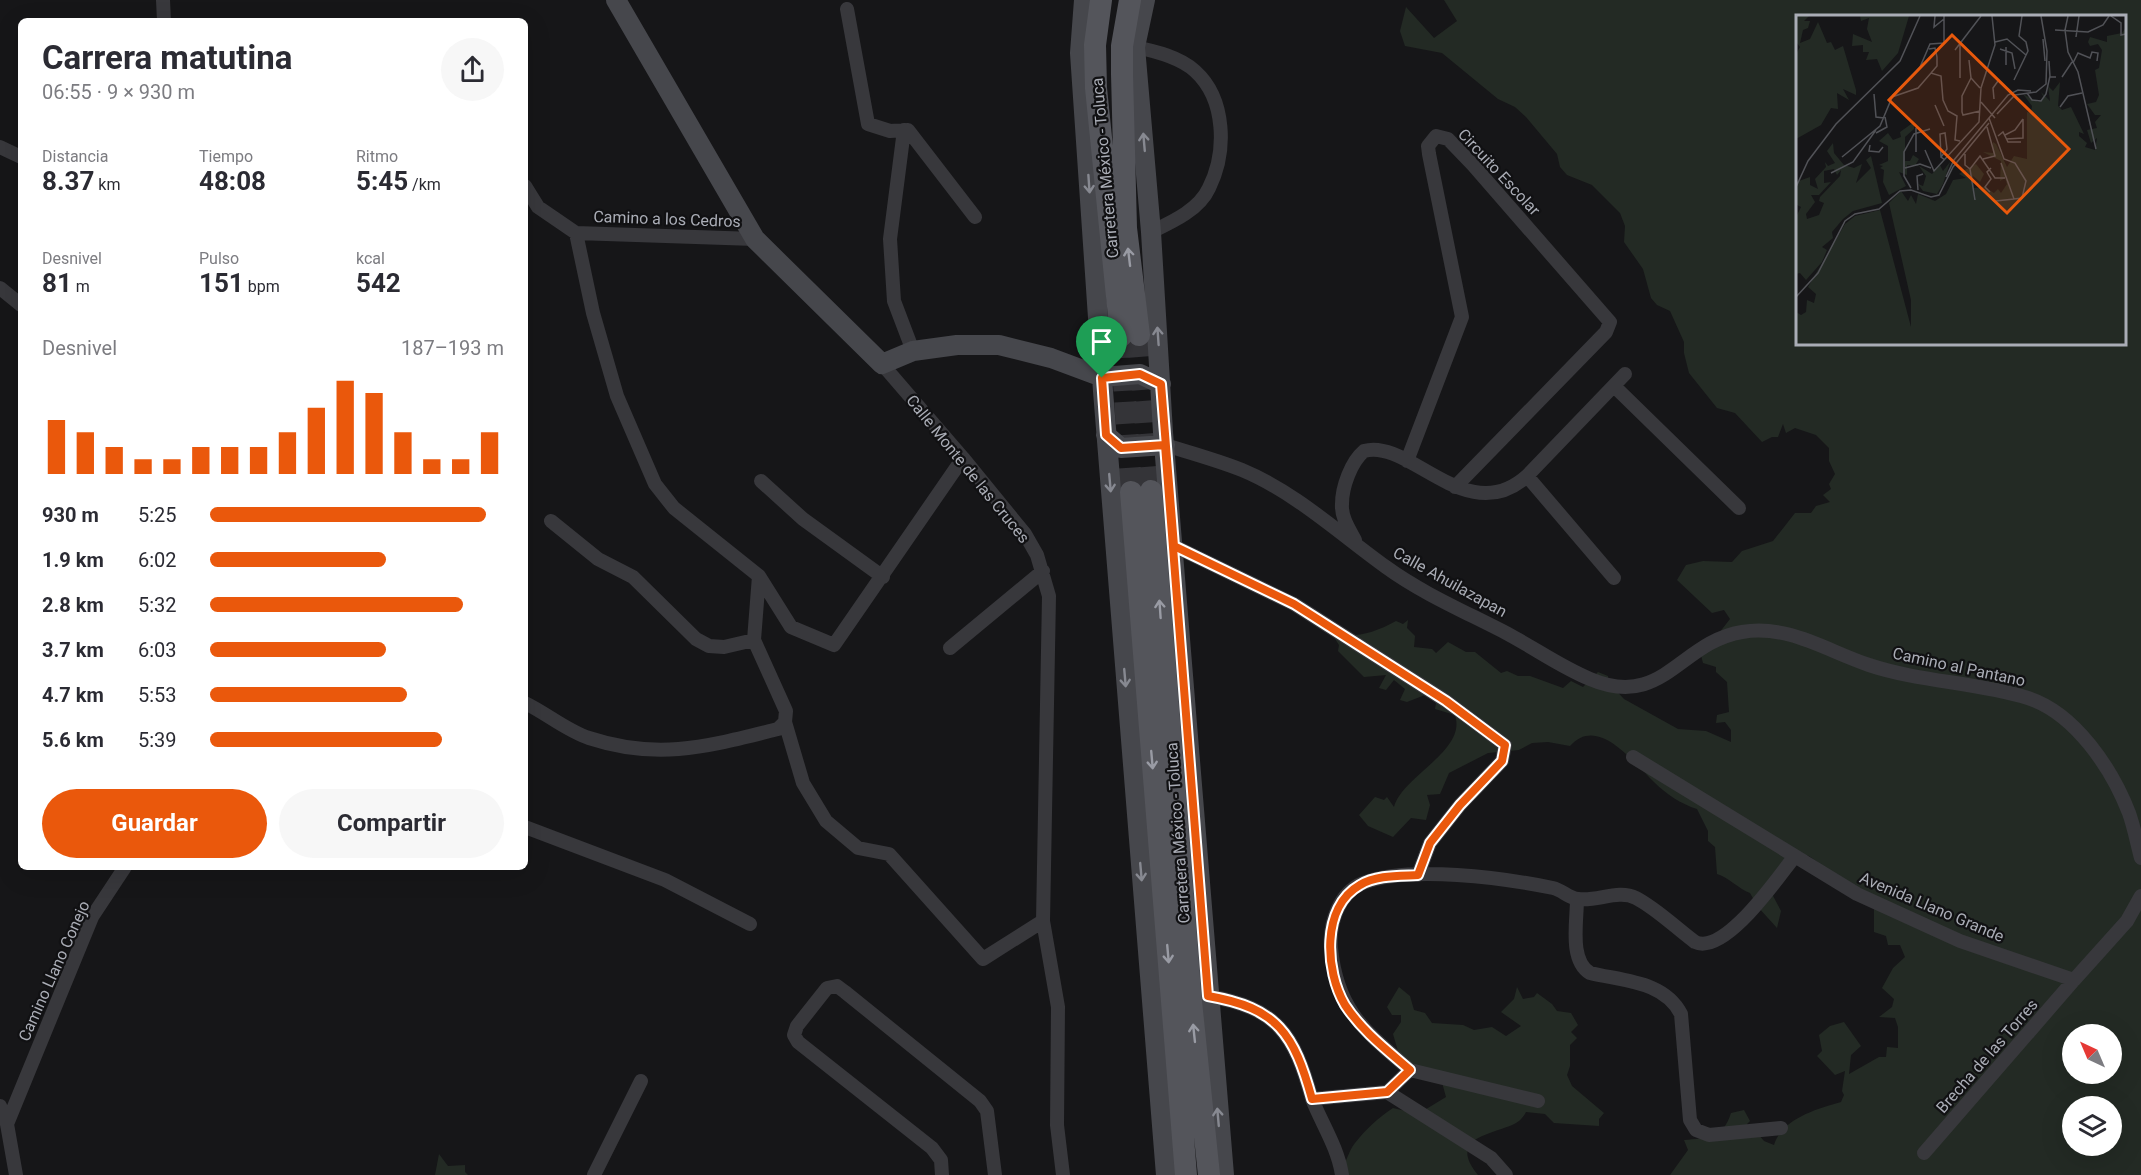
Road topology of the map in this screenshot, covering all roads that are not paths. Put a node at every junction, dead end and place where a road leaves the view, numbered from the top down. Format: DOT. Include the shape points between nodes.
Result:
graph roads {
  1 [pos="616,0"];
  2 [pos="1084,0"];
  3 [pos="1101,0"];
  4 [pos="1130,0"];
  5 [pos="1145,0"];
  6 [pos="847,9"];
  7 [pos="1136,47"];
  8 [pos="903,130"];
  9 [pos="0,147"];
  10 [pos="18,155"];
  11 [pos="528,191"];
  12 [pos="975,218"];
  13 [pos="1151,232"];
  14 [pos="576,233"];
  15 [pos="755,239"];
  16 [pos="0,288"];
  17 [pos="18,303"];
  18 [pos="913,351"];
  19 [pos="882,364"];
  20 [pos="1626,374"];
  21 [pos="1102,378"];
  22 [pos="1161,384"];
  23 [pos="1614,386"];
  24 [pos="1106,435"];
  25 [pos="1165,445"];
  26 [pos="963,458"];
  27 [pos="1407,461"];
  28 [pos="1527,476"];
  29 [pos="761,481"];
  30 [pos="1455,486"];
  31 [pos="1739,508"];
  32 [pos="551,521"];
  33 [pos="1356,542"];
  34 [pos="1174,546"];
  35 [pos="1043,572"];
  36 [pos="759,576"];
  37 [pos="883,577"];
  38 [pos="1614,578"];
  39 [pos="1723,636"];
  40 [pos="754,640"];
  41 [pos="950,648"];
  42 [pos="528,705"];
  43 [pos="785,722"];
  44 [pos="1633,757"];
  45 [pos="528,827"];
  46 [pos="1795,856"];
  47 [pos="2141,858"];
  48 [pos="123,870"];
  49 [pos="1418,875"];
  50 [pos="2141,896"];
  51 [pos="1577,899"];
  52 [pos="1043,921"];
  53 [pos="750,924"];
  54 [pos="2074,980"];
  55 [pos="1208,996"];
  56 [pos="1410,1070"];
  57 [pos="641,1081"];
  58 [pos="1387,1092"];
  59 [pos="1312,1099"];
  60 [pos="1538,1101"];
  61 [pos="0,1106"];
  62 [pos="7,1124"];
  63 [pos="1781,1128"];
  64 [pos="1924,1153"];
  65 [pos="16,1175"];
  66 [pos="594,1175"];
  67 [pos="942,1175"];
  68 [pos="995,1175"];
  69 [pos="1063,1175"];
  70 [pos="1166,1175"];
  71 [pos="1186,1175"];
  72 [pos="1209,1175"];
  73 [pos="1224,1175"];
  74 [pos="1342,1175"];
  75 [pos="1506,1175"];
  1 -- 15 [label="street, Calle Monte de las Cruces"];
  2 -- 21 [label="street, one-way" via="1080,53"];
  3 -- 4 [label="main road, Carretera México - Toluca, one-way" via="1095,45 1096,88 1130,336 1122,86 1122,46"];
  5 -- 7 [label="street"];
  6 -- 8 [label="street" via="868,124 890,131"];
  13 -- 7 [label="street, one-way"];
  7 -- 13 [label="street" via="1159,52 1195,71 1218,106 1222,130 1209,189 1184,214"];
  8 -- 12 [label="street" via="908,130"];
  8 -- 18 [label="street" via="890,239 894,301"];
  9 -- 10 [label="street"];
  11 -- 14 [label="street, Camino a los Cedros" via="538,207"];
  22 -- 13 [label="street, one-way"];
  14 -- 15 [label="street, Camino a los Cedros"];
  14 -- 36 [label="street" via="593,313 617,396 655,484 674,508"];
  15 -- 19 [label="street, Calle Monte de las Cruces"];
  16 -- 17 [label="street"];
  18 -- 19 [label="street"];
  18 -- 21 [label="street" via="999,345 1051,357"];
  19 -- 26 [label="street, Calle Monte de las Cruces"];
  20 -- 23 [label="street"];
  21 -- 22 [label="street" via="1140,374"];
  21 -- 24 [label="street"];
  22 -- 25 [label="street"];
  23 -- 28 [label="street"];
  23 -- 31 [label="street"];
  24 -- 25 [label="street" via="1121,448"];
  24 -- 70 [label="street, one-way"];
  25 -- 33 [label="street, Calle Ahuilazapan" via="1258,478"];
  25 -- 34 [label="street"];
  26 -- 35 [label="street, Calle Monte de las Cruces" via="1025,534"];
  26 -- 37 [label="street"];
  27 -- 30 [label="street"];
  27 -- 30 [label="street, Circuito Escolar" via="1462,317 1429,154 1431,141 1441,136 1473,165 1610,322 1606,332"];
  27 -- 33 [label="street" via="1370,449 1353,464 1342,504"];
  28 -- 30 [label="street" via="1500,494"];
  28 -- 38 [label="street"];
  29 -- 37 [label="street" via="802,519"];
  32 -- 40 [label="street" via="598,559 633,577 696,639 709,646 724,647"];
  33 -- 39 [label="street, Calle Ahuilazapan" via="1420,588 1570,670 1615,688 1630,688 1657,679"];
  34 -- 49 [label="street" via="1294,604 1446,701 1505,745 1502,761 1430,843"];
  34 -- 55 [label="street"];
  35 -- 41 [label="street"];
  35 -- 52 [label="street, Calle Monte de las Cruces" via="1050,619"];
  36 -- 37 [label="street" via="791,627 834,645"];
  36 -- 40 [label="street"];
  39 -- 47 [label="street, Camino al Pantano" via="1759,630 1785,633 1903,675 2030,699 2054,712 2095,752 2129,813"];
  40 -- 43 [label="street" via="786,711"];
  42 -- 43 [label="street" via="588,738 655,752 703,747 778,729"];
  43 -- 52 [label="street" via="803,783 826,821 858,848 889,854 983,959"];
  44 -- 46 [label="street, Avenida Llano Grande"];
  45 -- 53 [label="street" via="665,880"];
  46 -- 51 [label="street" via="1738,925 1706,944 1695,942 1636,898 1623,895"];
  46 -- 54 [label="street, Avenida Llano Grande" via="1857,894 1960,941"];
  48 -- 62 [label="street, Camino Llano Conejo" via="92,917"];
  49 -- 51 [label="street" via="1501,879 1557,889"];
  49 -- 56 [label="street" via="1362,883 1344,900 1330,932 1335,976 1344,1003 1365,1029"];
  50 -- 54 [label="street" via="2127,921"];
  51 -- 63 [label="street" via="1577,956 1583,969 1663,991 1681,1014 1690,1120 1696,1130 1709,1136"];
  52 -- 69 [label="street, Calle Monte de las Cruces" via="1058,1007 1057,1125"];
  54 -- 64 [label="street, Brecha de las Torres"];
  55 -- 59 [label="street" via="1244,1004 1281,1028 1302,1062"];
  73 -- 55 [label="street, one-way"];
  56 -- 58 [label="street"];
  56 -- 60 [label="street"];
  57 -- 66 [label="street"];
  58 -- 59 [label="street"];
  58 -- 75 [label="street" via="1491,1158"];
  59 -- 74 [label="street" via="1336,1150"];
  61 -- 62 [label="street"];
  62 -- 65 [label="street"];
  67 -- 68 [label="street" via="940,1160 932,1148 798,1042 794,1035 797,1026 827,988 837,986 980,1101 987,1111"];
  72 -- 71 [label="main road, Carretera México - Toluca, one-way" via="1141,492"];
}
